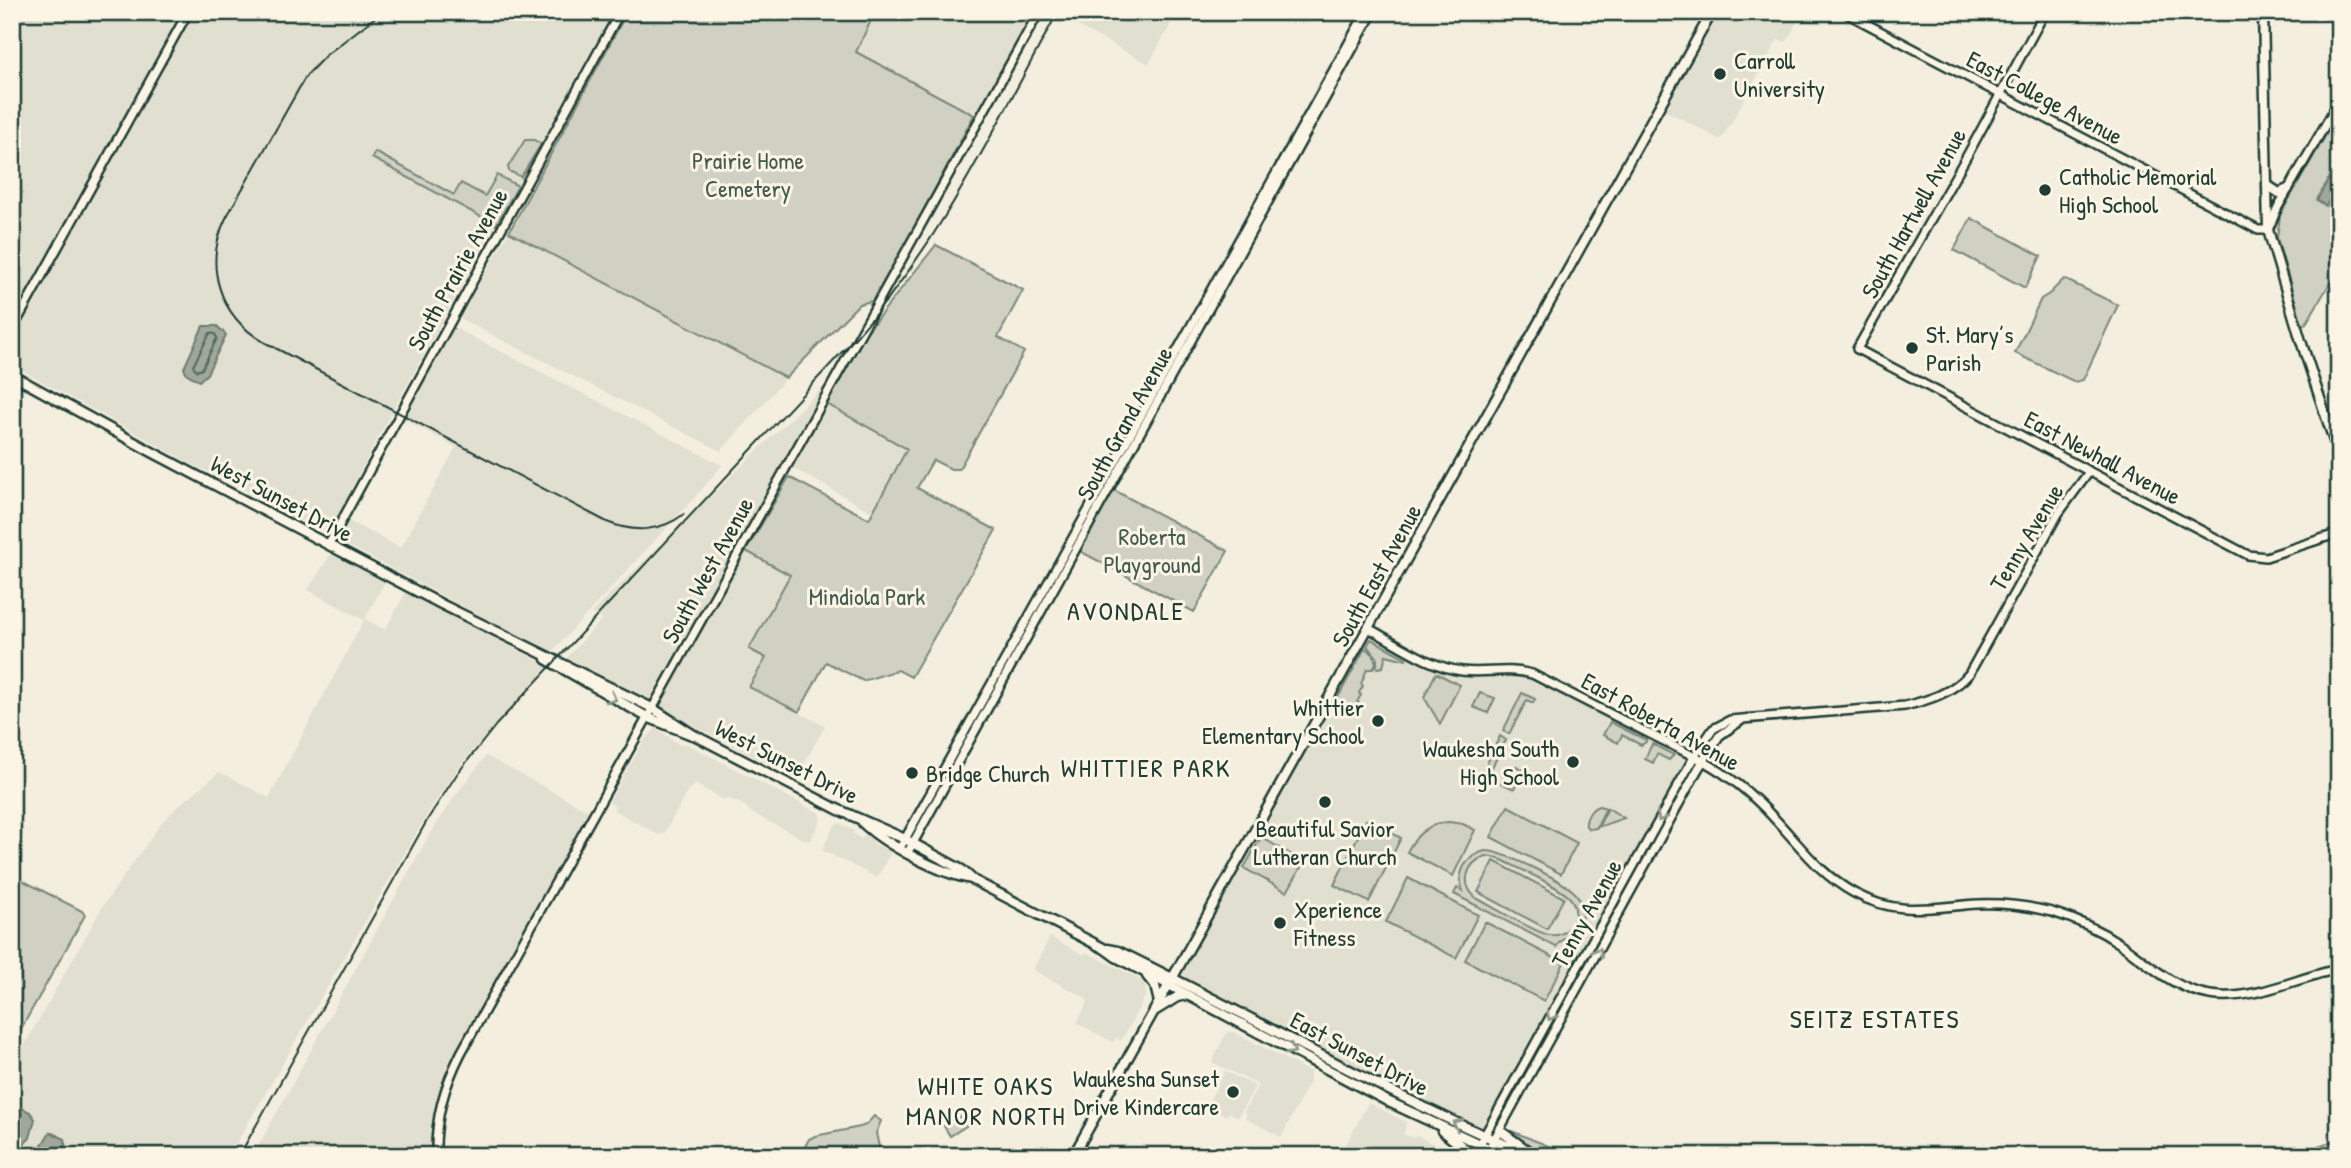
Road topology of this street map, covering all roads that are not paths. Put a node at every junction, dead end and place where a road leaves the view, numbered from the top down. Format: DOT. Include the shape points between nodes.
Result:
graph roads {
  1 [pos="188,12"];
  2 [pos="620,12"];
  3 [pos="1039,12"];
  4 [pos="1366,12"];
  5 [pos="1373,12"];
  6 [pos="1712,12"];
  7 [pos="1844,12"];
  8 [pos="2045,12"];
  9 [pos="2263,12"];
  10 [pos="2000,94"];
  11 [pos="2339,101"];
  12 [pos="2267,186"];
  13 [pos="2288,189"];
  14 [pos="2268,230"];
  15 [pos="12,330"];
  16 [pos="1857,349"];
  17 [pos="12,375"];
  18 [pos="2339,456"];
  19 [pos="2089,472"];
  20 [pos="2339,533"];
  21 [pos="330,544"];
  22 [pos="1368,628"];
  23 [pos="535,651"];
  24 [pos="652,708"];
  25 [pos="647,717"];
  26 [pos="1742,720"];
  27 [pos="694,735"];
  28 [pos="1694,757"];
  29 [pos="1703,761"];
  30 [pos="861,821"];
  31 [pos="909,841"];
  32 [pos="904,850"];
  33 [pos="974,880"];
  34 [pos="1105,948"];
  35 [pos="1136,968"];
  36 [pos="1179,968"];
  37 [pos="2339,969"];
  38 [pos="1171,982"];
  39 [pos="1197,991"];
  40 [pos="1187,995"];
  41 [pos="1159,1002"];
  42 [pos="1154,1012"];
  43 [pos="1434,1125"];
  44 [pos="1499,1130"];
  45 [pos="1482,1140"];
  46 [pos="1494,1140"];
  47 [pos="1489,1149"];
  48 [pos="436,1156"];
  49 [pos="1073,1156"];
  50 [pos="1471,1156"];
  51 [pos="1506,1156"];
  52 [pos="1533,1156"];
  1 -- 15 [label="street"];
  2 -- 21 [label="street, South Prairie Avenue"];
  3 -- 24 [label="street, South West Avenue"];
  4 -- 31 [label="street, South Grand Avenue"];
  5 -- 31 [label="street, South Grand Avenue"];
  6 -- 22 [label="main road, South East Avenue"];
  7 -- 10 [label="street, East College Avenue"];
  8 -- 10 [label="street, South Hartwell Avenue"];
  9 -- 12 [label="main road"];
  10 -- 14 [label="street, East College Avenue" via="2228,215 2258,230"];
  10 -- 16 [label="street, South Hartwell Avenue"];
  11 -- 13 [label="street"];
  12 -- 13 [label="main road" via="2279,193"];
  12 -- 14 [label="main road"];
  13 -- 14 [label="street"];
  14 -- 18 [label="main road"];
  16 -- 19 [label="street, East Newhall Avenue"];
  17 -- 21 [label="main road, West Sunset Drive"];
  19 -- 20 [label="street, East Newhall Avenue" via="2254,556 2266,557"];
  19 -- 26 [label="street, Tenny Avenue" via="2058,514 1969,674 1956,686 1905,706"];
  21 -- 23 [label="main road, West Sunset Drive"];
  22 -- 28 [label="street, East Roberta Avenue" via="1448,668 1532,674"];
  22 -- 36 [label="main road, South East Avenue"];
  23 -- 24 [label="main road, West Sunset Drive"];
  23 -- 25 [label="main road, West Sunset Drive, one-way"];
  24 -- 25 [label="street, South West Avenue"];
  24 -- 27 [label="main road, West Sunset Drive"];
  25 -- 27 [label="main road, West Sunset Drive"];
  25 -- 48 [label="street, South West Avenue" via="449,1077 437,1123"];
  26 -- 28 [label="street, Tenny Avenue" via="1730,720 1713,729"];
  26 -- 29 [label="street, Tenny Avenue" via="1719,736"];
  27 -- 30 [label="main road, West Sunset Drive"];
  28 -- 29 [label="street, East Roberta Avenue"];
  28 -- 45 [label="street, Tenny Avenue, one-way"];
  29 -- 37 [label="street, East Roberta Avenue" via="1753,796 1819,869 1876,902 1914,910 1990,904 2051,912 2106,936 2181,986 2211,995 2243,995"];
  44 -- 29 [label="street, Tenny Avenue, one-way"];
  30 -- 31 [label="main road, West Sunset Drive"];
  30 -- 32 [label="main road, West Sunset Drive"];
  31 -- 32 [label="street, South Grand Avenue"];
  31 -- 33 [label="main road, West Sunset Drive"];
  32 -- 33 [label="main road, West Sunset Drive"];
  33 -- 34 [label="main road, West Sunset Drive"];
  34 -- 35 [label="main road, West Sunset Drive"];
  34 -- 38 [label="main road, West Sunset Drive"];
  35 -- 38 [label="main road, West Sunset Drive"];
  35 -- 41 [label="main road" via="1154,984"];
  36 -- 38 [label="main road, South East Avenue"];
  36 -- 39 [label="main road"];
  38 -- 39 [label="main road, East Sunset Drive"];
  38 -- 40 [label="main road, East Sunset Drive"];
  38 -- 41 [label="main road, South East Avenue"];
  45 -- 39 [label="main road, East Sunset Drive, one-way"];
  40 -- 42 [label="main road"];
  40 -- 43 [label="main road, East Sunset Drive, one-way"];
  41 -- 42 [label="main road, South East Avenue"];
  42 -- 49 [label="main road, South East Avenue"];
  43 -- 45 [label="main road, East Sunset Drive"];
  43 -- 50 [label="main road"];
  44 -- 46 [label="street, Tenny Avenue"];
  44 -- 52 [label="main road"];
  45 -- 46 [label="main road, East Sunset Drive"];
  45 -- 47 [label="main road, East Sunset Drive"];
  46 -- 47 [label="street, Tenny Avenue"];
  46 -- 52 [label="main road, East Sunset Drive"];
  47 -- 51 [label="main road, East Sunset Drive"];
}
